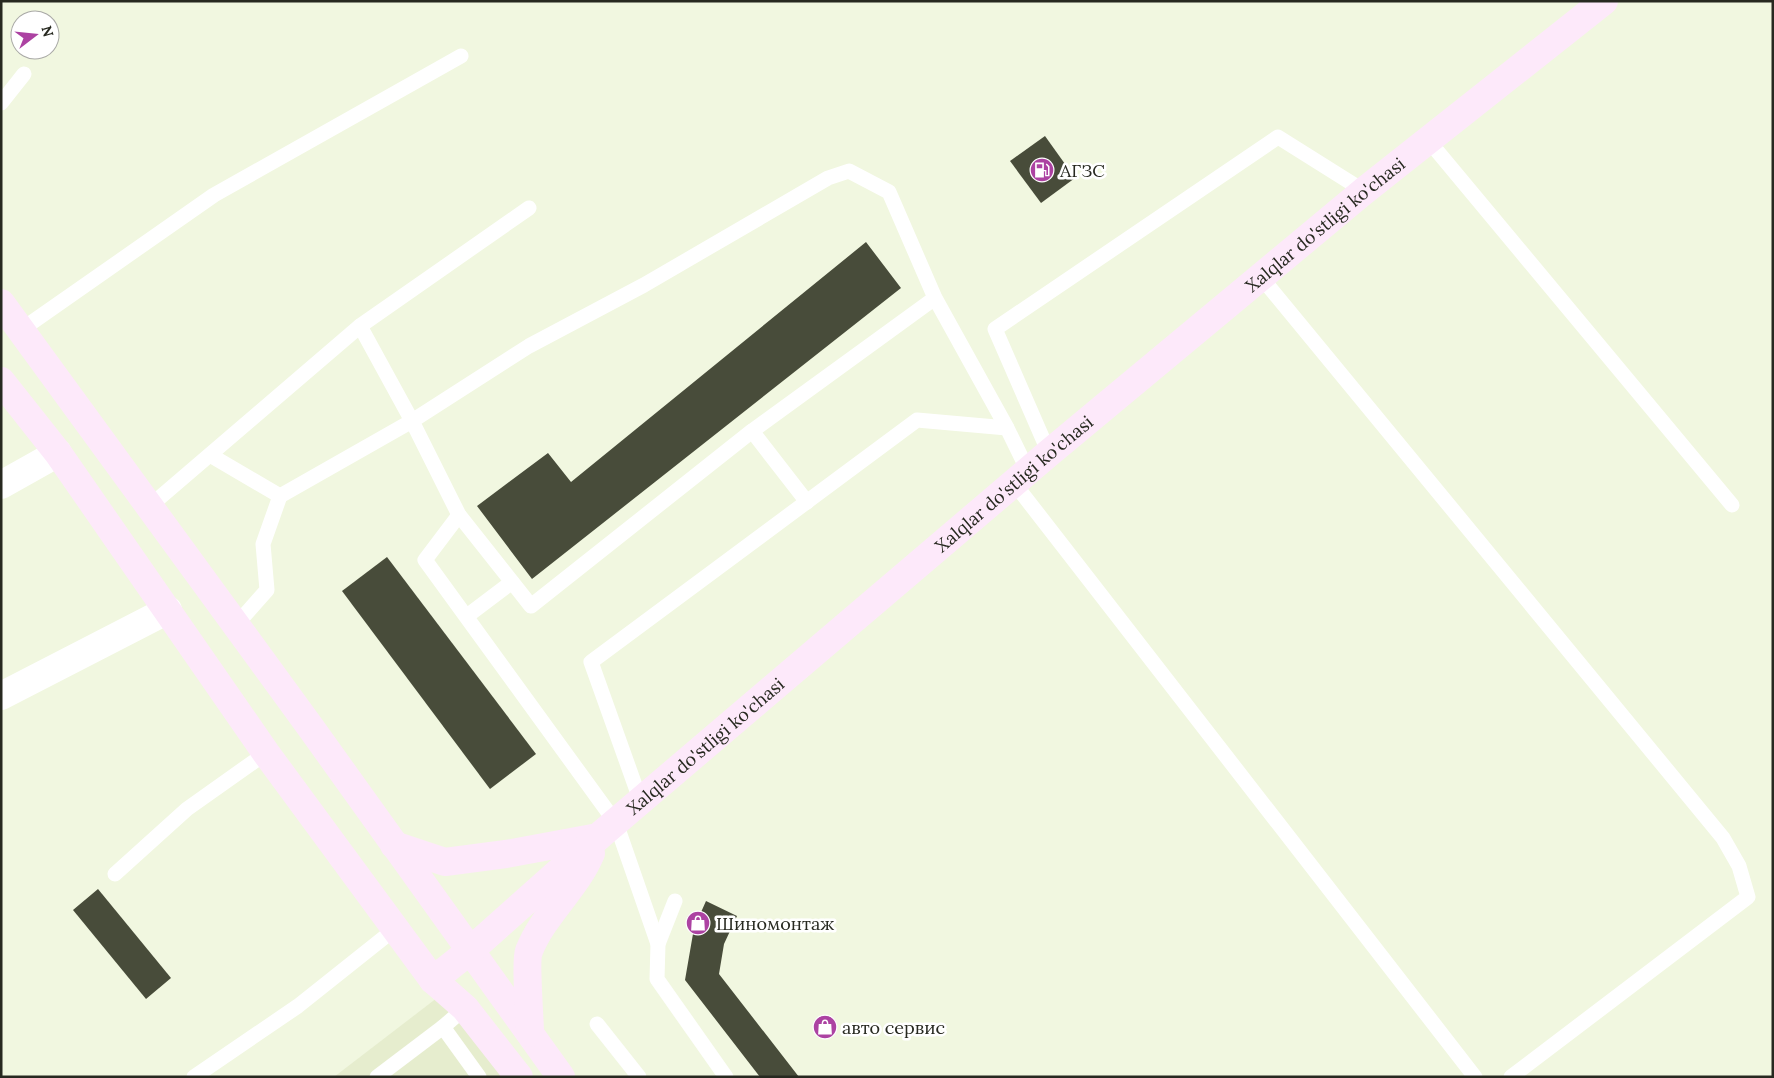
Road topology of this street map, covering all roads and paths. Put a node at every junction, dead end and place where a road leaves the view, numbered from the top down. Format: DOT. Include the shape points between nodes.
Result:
graph roads {
  1 [pos="1604,1"];
  2 [pos="460,56"];
  3 [pos="24,74"];
  4 [pos="1,103"];
  5 [pos="1428,140"];
  6 [pos="1364,191"];
  7 [pos="529,208"];
  8 [pos="1261,277"];
  9 [pos="935,298"];
  10 [pos="1,303"];
  11 [pos="360,326"];
  12 [pos="21,330"];
  13 [pos="1,381"];
  14 [pos="412,421"];
  15 [pos="1007,428"];
  16 [pos="752,431"];
  17 [pos="58,453"];
  18 [pos="1049,453"];
  19 [pos="210,455"];
  20 [pos="1021,477"];
  21 [pos="1,485"];
  22 [pos="280,496"];
  23 [pos="807,502"];
  24 [pos="1732,504"];
  25 [pos="150,506"];
  26 [pos="459,515"];
  27 [pos="512,582"];
  28 [pos="168,610"];
  29 [pos="467,616"];
  30 [pos="236,625"];
  31 [pos="1,696"];
  32 [pos="266,753"];
  33 [pos="641,802"];
  34 [pos="607,830"];
  35 [pos="394,845"];
  36 [pos="115,874"];
  37 [pos="675,901"];
  38 [pos="396,928"];
  39 [pos="658,944"];
  40 [pos="471,950"];
  41 [pos="433,980"];
  42 [pos="465,1008"];
  43 [pos="597,1024"];
  44 [pos="443,1027"];
  45 [pos="530,1033"];
  46 [pos="194,1077"];
  47 [pos="377,1077"];
  48 [pos="479,1077"];
  49 [pos="519,1077"];
  50 [pos="561,1077"];
  51 [pos="639,1077"];
  52 [pos="726,1077"];
  53 [pos="1474,1077"];
  54 [pos="1511,1077"];
  1 -- 5 [label="main road, Xalqlar do'stligi ko'chasi"];
  2 -- 12 [label="lane" via="214,195"];
  3 -- 4 [label="lane"];
  5 -- 6 [label="main road, Xalqlar do'stligi ko'chasi"];
  5 -- 24 [label="lane"];
  6 -- 8 [label="main road, Xalqlar do'stligi ko'chasi"];
  6 -- 18 [label="lane" via="1278,137 995,329"];
  7 -- 11 [label="lane"];
  8 -- 18 [label="main road, Xalqlar do'stligi ko'chasi"];
  8 -- 54 [label="lane" via="1717,830 1739,866 1748,897"];
  9 -- 14 [label="lane" via="889,192 849,171 828,178 644,285 529,346"];
  9 -- 15 [label="lane"];
  9 -- 16 [label="lane"];
  10 -- 12 [label="main road"];
  11 -- 14 [label="lane"];
  11 -- 19 [label="lane"];
  12 -- 25 [label="main road"];
  13 -- 17 [label="main road"];
  14 -- 22 [label="lane"];
  14 -- 26 [label="lane"];
  15 -- 20 [label="lane"];
  15 -- 23 [label="lane" via="917,420"];
  16 -- 23 [label="lane"];
  16 -- 27 [label="lane" via="531,606"];
  17 -- 21 [label="street"];
  17 -- 28 [label="main road"];
  18 -- 20 [label="main road, Xalqlar do'stligi ko'chasi"];
  19 -- 22 [label="lane"];
  19 -- 25 [label="lane"];
  20 -- 33 [label="main road, Xalqlar do'stligi ko'chasi"];
  20 -- 53 [label="lane"];
  22 -- 30 [label="lane" via="262,544 267,590"];
  23 -- 33 [label="lane" via="591,662"];
  25 -- 30 [label="main road"];
  26 -- 27 [label="lane"];
  26 -- 29 [label="lane" via="425,560"];
  27 -- 29 [label="lane"];
  28 -- 31 [label="street"];
  28 -- 32 [label="main road"];
  29 -- 34 [label="lane"];
  30 -- 35 [label="main road"];
  32 -- 36 [label="lane" via="187,809"];
  32 -- 38 [label="main road"];
  33 -- 34 [label="main road, Xalqlar do'stligi ko'chasi"];
  34 -- 35 [label="main road" via="506,854 445,862"];
  34 -- 39 [label="lane"];
  34 -- 40 [label="main road, Xalqlar do'stligi ko'chasi"];
  34 -- 45 [label="main road" via="528,953"];
  35 -- 40 [label="main road"];
  37 -- 39 [label="lane"];
  38 -- 41 [label="main road"];
  38 -- 46 [label="lane" via="298,1006"];
  39 -- 52 [label="lane" via="657,979"];
  40 -- 41 [label="main road, Xalqlar do'stligi ko'chasi"];
  40 -- 45 [label="main road"];
  41 -- 42 [label="main road"];
  42 -- 44 [label="lane"];
  42 -- 49 [label="main road"];
  43 -- 51 [label="lane"];
  44 -- 47 [label="lane"];
  44 -- 48 [label="lane"];
  45 -- 50 [label="main road"];
}
